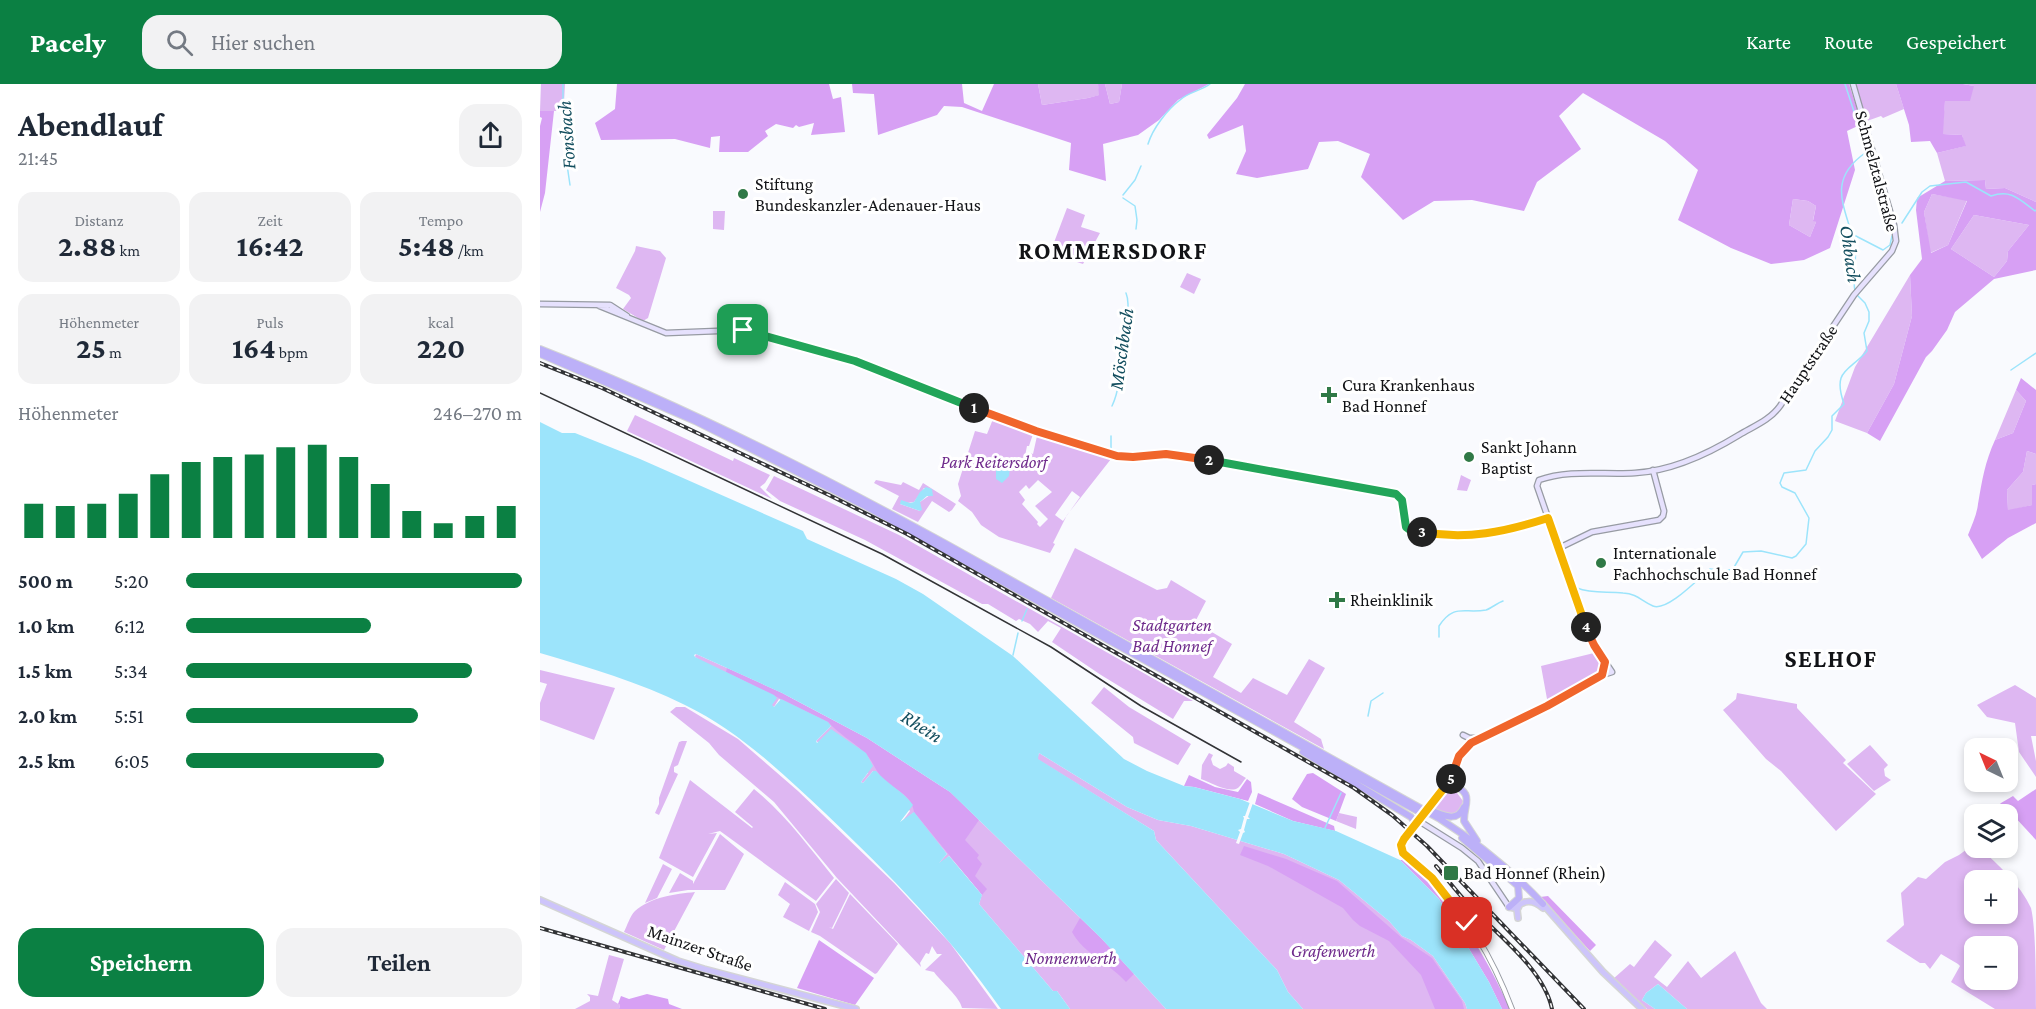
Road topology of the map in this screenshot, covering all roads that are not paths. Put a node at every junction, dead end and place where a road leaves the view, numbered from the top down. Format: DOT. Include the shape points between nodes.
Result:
graph roads {
  1 [pos="1852,84"];
  2 [pos="1887,258"];
  3 [pos="540,304"];
  4 [pos="540,349"];
  5 [pos="540,354"];
  6 [pos="553,357"];
  7 [pos="564,361"];
  8 [pos="1653,471"];
  9 [pos="1548,518"];
  10 [pos="1559,548"];
  11 [pos="1605,662"];
  12 [pos="1602,675"];
  13 [pos="1274,730"];
  14 [pos="1462,735"];
  15 [pos="1480,738"];
  16 [pos="1449,787"];
  17 [pos="1415,804"];
  18 [pos="1417,823"];
  19 [pos="1462,838"];
  20 [pos="1490,854"];
  21 [pos="540,900"];
  22 [pos="1520,904"];
  23 [pos="1543,904"];
  24 [pos="1509,907"];
  25 [pos="1554,916"];
  26 [pos="1518,918"];
  27 [pos="856,1009"];
  28 [pos="1512,1009"];
  29 [pos="1642,1009"];
  1 -- 2 [label="main road, Schmelztalstraße" via="1894,225 1896,241"];
  2 -- 8 [label="main road, Hauptstraße" via="1856,293 1773,416 1709,452"];
  3 -- 9 [label="main road" via="612,305 632,319 666,333 731,329 763,335 855,361 1036,431 1117,456 1178,454 1374,489 1400,496 1406,527 1413,531 1458,536 1485,534"];
  4 -- 6 [label="highway"];
  5 -- 6 [label="highway"];
  6 -- 7 [label="highway"];
  7 -- 13 [label="highway" via="869,508"];
  7 -- 17 [label="highway" via="687,413 871,502"];
  8 -- 9 [label="main road, Hauptstraße" via="1557,475 1539,480"];
  8 -- 10 [label="main road" via="1664,509 1662,518 1592,532"];
  9 -- 10 [label="main road"];
  10 -- 11 [label="main road" via="1590,635"];
  11 -- 12 [label="main road"];
  11 -- 12 [label="main road" via="1612,672"];
  12 -- 15 [label="main road"];
  13 -- 18 [label="highway"];
  13 -- 19 [label="highway"];
  14 -- 15 [label="main road"];
  15 -- 16 [label="main road" via="1461,754"];
  16 -- 17 [label="highway" via="1465,801 1456,816"];
  16 -- 18 [label="main road, bridge"];
  16 -- 20 [label="highway" via="1455,785 1466,795 1465,824"];
  17 -- 20 [label="highway"];
  18 -- 24 [label="main road" via="1471,854"];
  18 -- 28 [label="street, bridge" via="1403,841 1404,854 1422,868 1460,913 1480,943"];
  19 -- 23 [label="highway"];
  19 -- 24 [label="highway" via="1518,886 1519,898"];
  20 -- 23 [label="highway"];
  21 -- 27 [label="main road, Mainzer Straße" via="678,961"];
  22 -- 24 [label="main road"];
  22 -- 25 [label="main road" via="1533,902"];
  22 -- 26 [label="main road"];
  23 -- 25 [label="main road"];
  25 -- 29 [label="main road" via="1608,978"];
}
